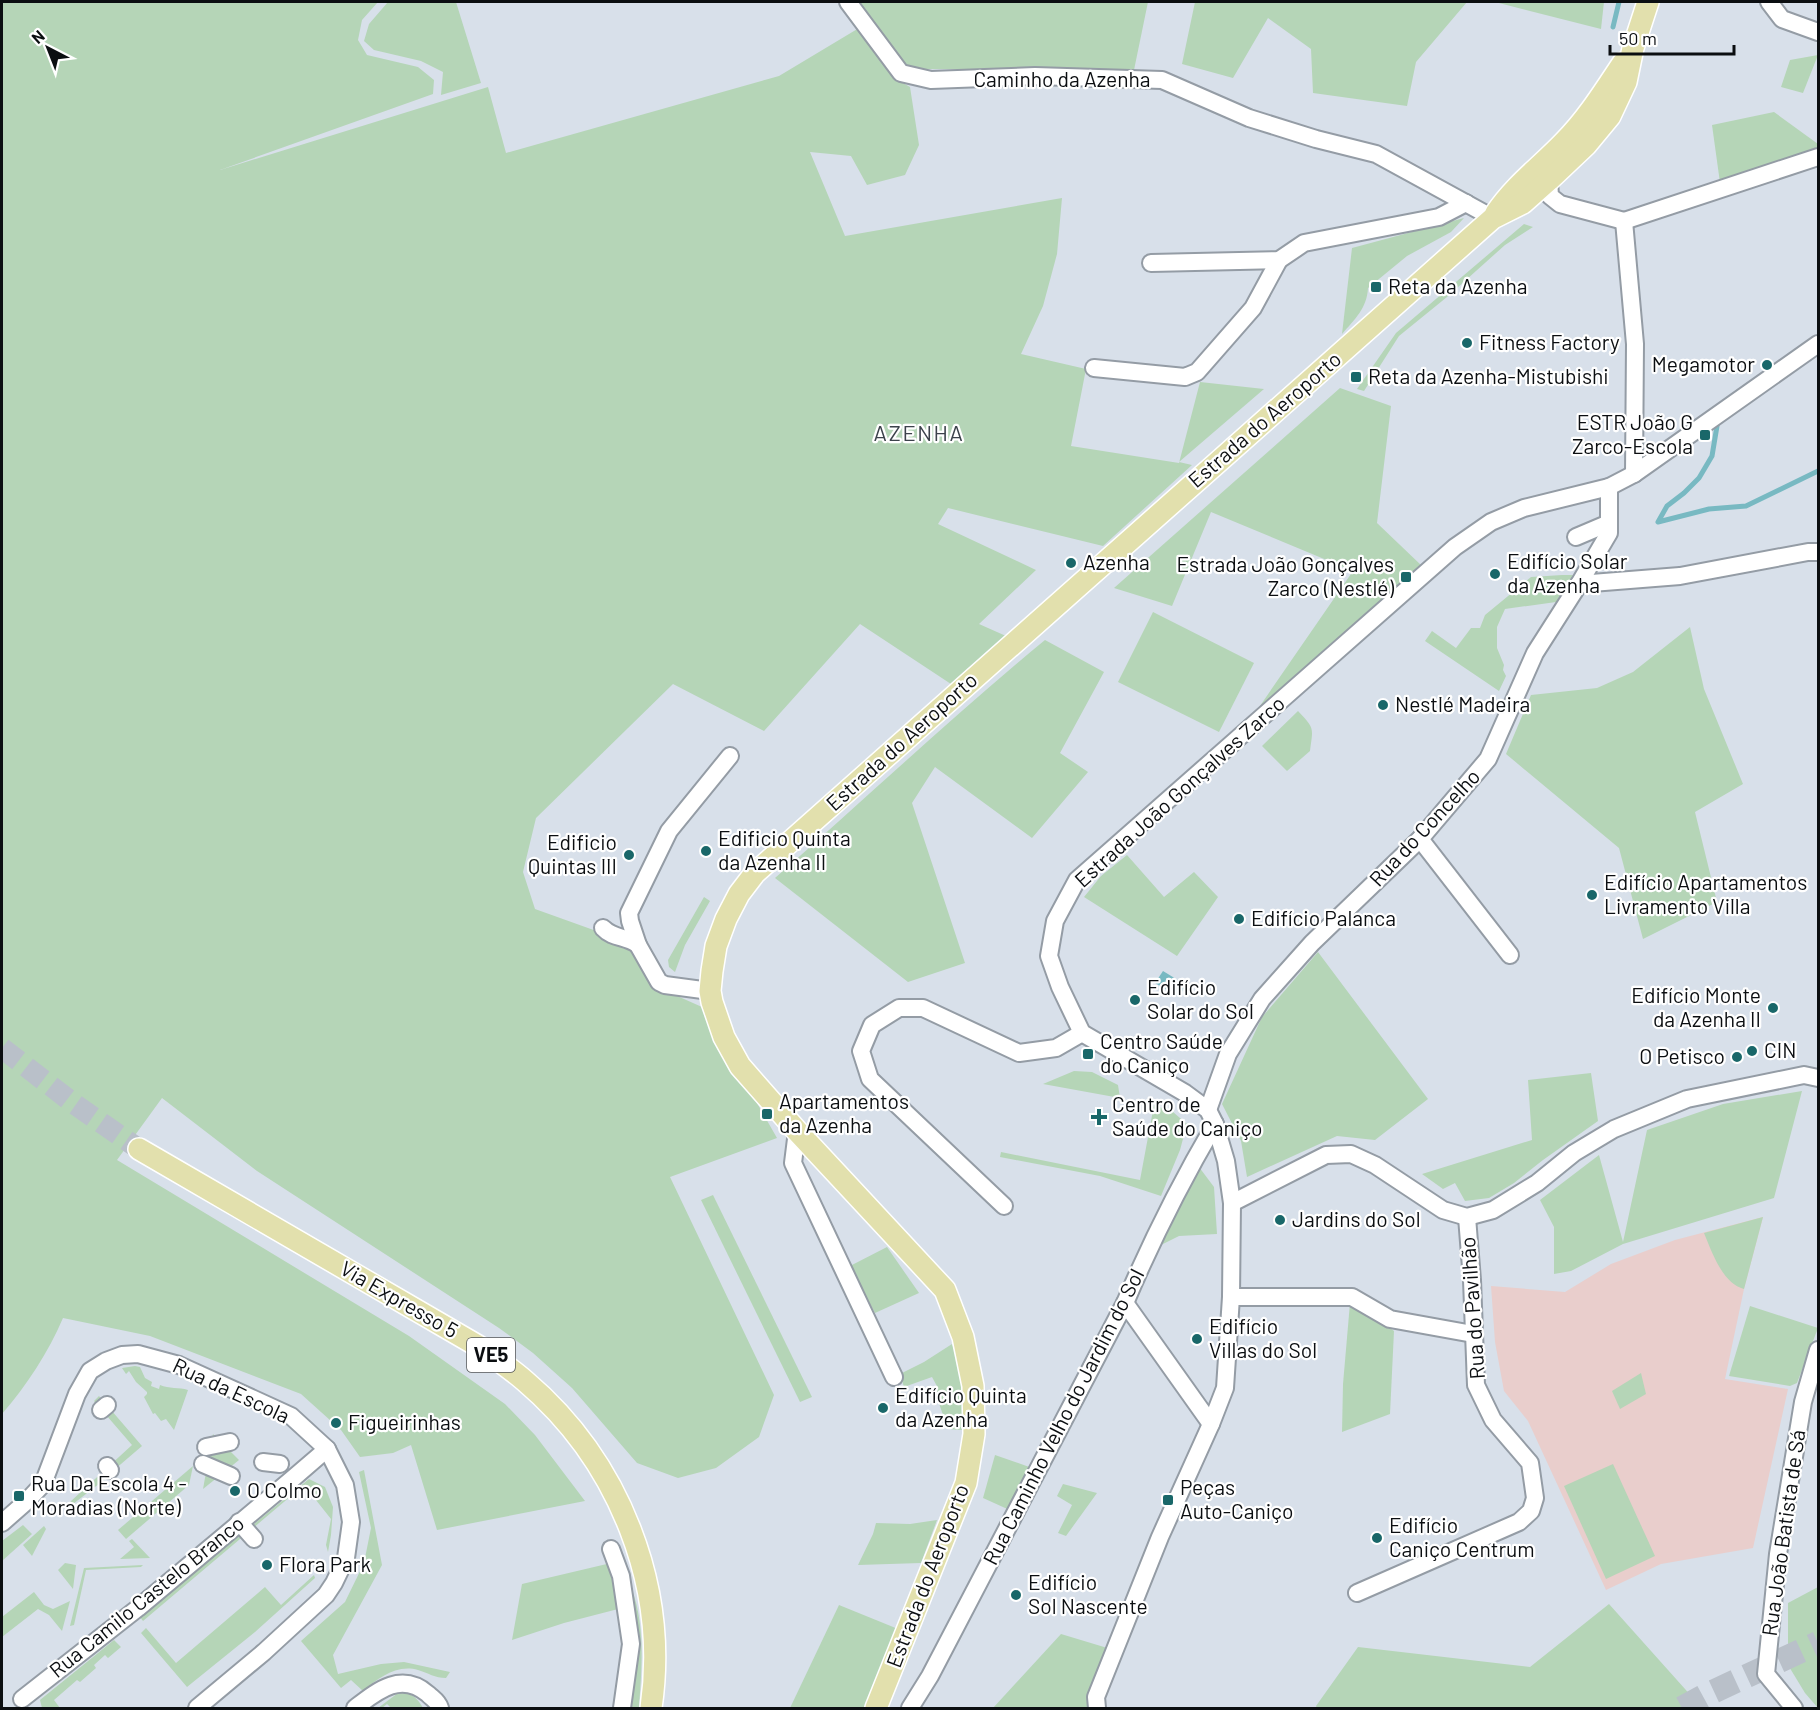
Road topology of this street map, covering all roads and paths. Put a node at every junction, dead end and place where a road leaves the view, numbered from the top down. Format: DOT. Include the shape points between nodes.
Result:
graph roads {
  1 [pos="848,2"];
  2 [pos="1647,2"];
  3 [pos="1769,2"];
  4 [pos="1818,32"];
  5 [pos="1633,48"];
  6 [pos="1818,158"];
  7 [pos="1549,180"];
  8 [pos="1466,203"];
  9 [pos="1493,218"];
  10 [pos="1624,221"];
  11 [pos="1279,260"];
  12 [pos="1151,263"];
  13 [pos="1818,344"];
  14 [pos="1094,368"];
  15 [pos="1634,474"];
  16 [pos="1609,487"];
  17 [pos="1609,523"];
  18 [pos="1576,537"];
  19 [pos="1818,552"];
  20 [pos="1580,584"];
  21 [pos="730,756"];
  22 [pos="1420,839"];
  23 [pos="603,928"];
  24 [pos="638,945"];
  25 [pos="1510,955"];
  26 [pos="710,991"];
  27 [pos="1082,1033"];
  28 [pos="1818,1078"];
  29 [pos="1211,1117"];
  30 [pos="797,1131"];
  31 [pos="139,1149"];
  32 [pos="1232,1203"];
  33 [pos="1004,1206"];
  34 [pos="1467,1217"];
  35 [pos="1231,1297"];
  36 [pos="1125,1303"];
  37 [pos="1473,1334"];
  38 [pos="1818,1350"];
  39 [pos="894,1377"];
  40 [pos="1211,1425"];
  41 [pos="230,1442"];
  42 [pos="327,1449"];
  43 [pos="262,1462"];
  44 [pos="280,1464"];
  45 [pos="231,1476"];
  46 [pos="239,1522"];
  47 [pos="2,1523"];
  48 [pos="254,1539"];
  49 [pos="611,1549"];
  50 [pos="1357,1593"];
  51 [pos="22,1699"];
  52 [pos="196,1708"];
  53 [pos="355,1708"];
  54 [pos="440,1708"];
  55 [pos="622,1708"];
  56 [pos="651,1708"];
  57 [pos="876,1708"];
  58 [pos="910,1708"];
  59 [pos="1097,1708"];
  60 [pos="1794,1708"];
  1 -- 8 [label="street, Caminho da Azenha" via="902,73 931,80 1035,76 1162,80 1249,118 1376,153"];
  2 -- 5 [label="main road, Estrada do Aeroporto"];
  3 -- 4 [label="street" via="1782,19"];
  5 -- 7 [label="main road, Estrada do Aeroporto" via="1626,82 1610,116"];
  5 -- 9 [label="main road, Estrada do Aeroporto" via="1593,108"];
  6 -- 10 [label="street"];
  7 -- 9 [label="main road, Estrada do Aeroporto" via="1523,203"];
  7 -- 10 [label="street" via="1550,196 1560,204"];
  8 -- 9 [label="street, Caminho da Azenha"];
  8 -- 11 [label="street" via="1439,217 1304,243"];
  9 -- 26 [label="main road, Estrada do Aeroporto" via="755,873 739,894 716,946"];
  10 -- 15 [label="street" via="1635,344"];
  11 -- 12 [label="street"];
  11 -- 14 [label="street" via="1253,308 1192,376"];
  13 -- 15 [label="street, Estrada João Gonçalves Zarco"];
  15 -- 16 [label="street, Estrada João Gonçalves Zarco"];
  16 -- 17 [label="street, Rua do Concelho"];
  16 -- 27 [label="street, Estrada João Gonçalves Zarco" via="1524,508 1491,522 1455,547 1077,880 1055,921 1049,956"];
  17 -- 18 [label="street"];
  17 -- 20 [label="street, Rua do Concelho" via="1609,533"];
  19 -- 20 [label="street" via="1680,576"];
  20 -- 22 [label="street, Rua do Concelho" via="1535,653 1488,759"];
  21 -- 24 [label="street" via="669,831 644,882 629,913"];
  22 -- 25 [label="street"];
  22 -- 29 [label="street, Rua do Concelho" via="1312,943 1262,999 1228,1054"];
  23 -- 24 [label="street"];
  24 -- 26 [label="street" via="659,982"];
  26 -- 30 [label="main road, Estrada do Aeroporto" via="724,1037 740,1066"];
  27 -- 29 [label="street" via="1185,1093"];
  27 -- 33 [label="street" via="1056,1048 1019,1053 923,1008 899,1008 872,1025 861,1051 870,1078"];
  28 -- 34 [label="street" via="1804,1075 1688,1099 1614,1129 1493,1210"];
  29 -- 32 [label="street" via="1226,1161"];
  29 -- 36 [label="street, Rua Caminho Velho do Jardim do Sol"];
  30 -- 39 [label="street" via="793,1163"];
  30 -- 57 [label="main road, Estrada do Aeroporto" via="945,1290 963,1337 973,1386 974,1434 966,1483"];
  31 -- 56 [label="main road, Via Expresso 5 / VE5" via="478,1346 527,1382 566,1422 612,1486 639,1555 654,1631 655,1685"];
  32 -- 34 [label="street" via="1326,1155 1351,1154 1375,1165 1443,1210"];
  32 -- 35 [label="street"];
  34 -- 37 [label="street, Rua do Pavilhão"];
  35 -- 37 [label="street" via="1352,1297 1390,1319"];
  35 -- 40 [label="street" via="1225,1388"];
  36 -- 40 [label="street"];
  36 -- 58 [label="street, Rua Caminho Velho do Jardim do Sol"];
  37 -- 50 [label="street, Rua do Pavilhão" via="1476,1385 1492,1420 1530,1463 1535,1498 1531,1510 1519,1522"];
  38 -- 60 [label="street, Rua João Batista de Sá" via="1803,1402 1778,1554 1766,1674"];
  40 -- 59 [label="street" via="1160,1537 1096,1697"];
  41 -- 45 [label="street" via="205,1456"];
  42 -- 46 [label="street, Rua Camilo Castelo Branco"];
  42 -- 47 [label="street, Rua da Escola" via="291,1416 179,1365 138,1354 122,1355 90,1371 77,1394 44,1484"];
  42 -- 52 [label="street, Rua da Escola" via="345,1485 351,1521 346,1558 334,1582 326,1595 291,1627"];
  43 -- 44 [label="street"];
  46 -- 48 [label="street"];
  46 -- 51 [label="street, Rua Camilo Castelo Branco"];
  49 -- 55 [label="street" via="621,1576 631,1644"];
  53 -- 54 [label="street" via="390,1685 406,1684 420,1687"];
}
